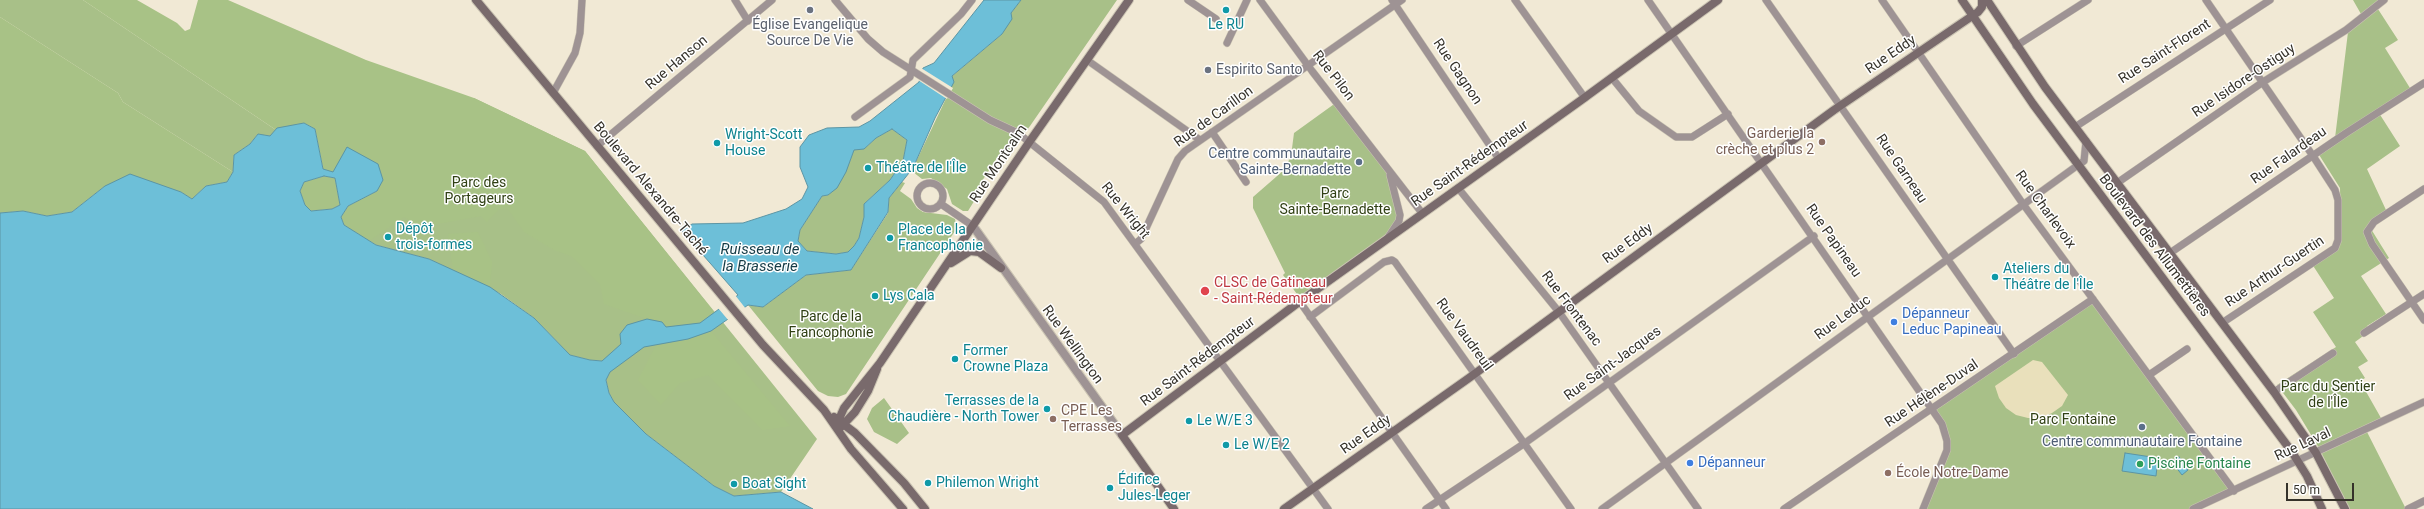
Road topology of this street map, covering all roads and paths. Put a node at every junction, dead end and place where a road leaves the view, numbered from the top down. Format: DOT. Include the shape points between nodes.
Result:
graph roads {
  1 [pos="476,0"];
  2 [pos="582,0"];
  3 [pos="735,0"];
  4 [pos="772,0"];
  5 [pos="835,0"];
  6 [pos="972,0"];
  7 [pos="1129,0"];
  8 [pos="1188,0"];
  9 [pos="1247,0"];
  10 [pos="1260,0"];
  11 [pos="1402,0"];
  12 [pos="1515,0"];
  13 [pos="1648,0"];
  14 [pos="1718,0"];
  15 [pos="1766,0"];
  16 [pos="1882,0"];
  17 [pos="1962,0"];
  18 [pos="1982,0"];
  19 [pos="1987,0"];
  20 [pos="2088,0"];
  21 [pos="2206,0"];
  22 [pos="2270,0"];
  23 [pos="2384,0"];
  24 [pos="1394,2"];
  25 [pos="1972,16"];
  26 [pos="1216,18"];
  27 [pos="748,21"];
  28 [pos="2226,28"];
  29 [pos="1672,34"];
  30 [pos="1227,43"];
  31 [pos="2016,46"];
  32 [pos="1919,52"];
  33 [pos="1087,60"];
  34 [pos="1308,67"];
  35 [pos="911,70"];
  36 [pos="1612,78"];
  37 [pos="2263,82"];
  38 [pos="2424,83"];
  39 [pos="553,93"];
  40 [pos="1585,98"];
  41 [pos="1841,105"];
  42 [pos="1728,114"];
  43 [pos="855,117"];
  44 [pos="2075,127"];
  45 [pos="1212,132"];
  46 [pos="1200,140"];
  47 [pos="1030,141"];
  48 [pos="2086,141"];
  49 [pos="597,146"];
  50 [pos="2313,156"];
  51 [pos="1499,159"];
  52 [pos="1762,162"];
  53 [pos="2078,165"];
  54 [pos="1387,168"];
  55 [pos="1246,182"];
  56 [pos="2117,183"];
  57 [pos="1458,188"];
  58 [pos="2424,189"];
  59 [pos="941,204"];
  60 [pos="2023,204"];
  61 [pos="1422,213"];
  62 [pos="973,226"];
  63 [pos="1814,236"];
  64 [pos="1385,240"];
  65 [pos="1135,244"];
  66 [pos="2170,253"];
  67 [pos="1947,259"];
  68 [pos="947,266"];
  69 [pos="1002,268"];
  70 [pos="2424,294"];
  71 [pos="2093,299"];
  72 [pos="1300,302"];
  73 [pos="2412,302"];
  74 [pos="1559,312"];
  75 [pos="1868,316"];
  76 [pos="1310,317"];
  77 [pos="2424,320"];
  78 [pos="2222,323"];
  79 [pos="2364,333"];
  80 [pos="2187,349"];
  81 [pos="2333,353"];
  82 [pos="2014,354"];
  83 [pos="1222,361"];
  84 [pos="1476,374"];
  85 [pos="2149,375"];
  86 [pos="1610,382"];
  87 [pos="2274,392"];
  88 [pos="2424,402"];
  89 [pos="1933,409"];
  90 [pos="839,425"];
  91 [pos="1392,432"];
  92 [pos="1122,436"];
  93 [pos="1525,443"];
  94 [pos="2316,453"];
  95 [pos="2299,462"];
  96 [pos="1666,463"];
  97 [pos="1313,489"];
  98 [pos="2234,491"];
  99 [pos="1439,500"];
  100 [pos="2424,501"];
  101 [pos="903,509"];
  102 [pos="925,509"];
  103 [pos="1174,509"];
  104 [pos="1284,509"];
  105 [pos="1328,509"];
  106 [pos="1426,509"];
  107 [pos="1446,509"];
  108 [pos="1571,509"];
  109 [pos="1602,509"];
  110 [pos="1698,509"];
  111 [pos="1784,509"];
  112 [pos="1923,509"];
  113 [pos="2193,509"];
  114 [pos="2322,509"];
  115 [pos="2344,509"];
  116 [pos="2408,509"];
  1 -- 39 [label="main road, Boulevard Alexandre-Taché"];
  2 -- 39 [label="street" via="580,33 575,53"];
  3 -- 27 [label="street"];
  4 -- 27 [label="street, Rue Hanson"];
  5 -- 35 [label="street, Rue Wright" via="875,46"];
  6 -- 35 [label="street" via="913,60"];
  7 -- 33 [label="main road, Rue Montcalm"];
  8 -- 26 [label="street"];
  9 -- 30 [label="street"];
  10 -- 34 [label="street, Rue Pilon"];
  11 -- 24 [label="street, Rue de Carillon"];
  12 -- 40 [label="street"];
  13 -- 29 [label="street, Rue Papineau"];
  14 -- 29 [label="main road, Rue Saint-Rédempteur"];
  15 -- 41 [label="street, Rue Garneau"];
  16 -- 32 [label="street, Rue Charlevoix"];
  17 -- 25 [label="main road, Boulevard des Allumettières"];
  18 -- 25 [label="main road, Rue Eddy" via="1980,10"];
  19 -- 31 [label="main road, Boulevard des Allumettières"];
  20 -- 31 [label="street"];
  21 -- 28 [label="street"];
  22 -- 28 [label="street, Rue Saint-Florent"];
  23 -- 37 [label="street, Rue Isidore-Ostiguy" via="2346,30"];
  24 -- 34 [label="street, Rue de Carillon"];
  24 -- 51 [label="street, Rue Gagnon"];
  25 -- 32 [label="main road, Rue Eddy"];
  25 -- 53 [label="main road, Boulevard des Allumettières"];
  27 -- 49 [label="street, Rue Hanson"];
  28 -- 37 [label="street"];
  28 -- 44 [label="street, Rue Saint-Florent"];
  29 -- 36 [label="main road, Rue Saint-Rédempteur"];
  29 -- 42 [label="street, Rue Papineau"];
  31 -- 44 [label="main road, Boulevard des Allumettières"];
  32 -- 41 [label="main road, Rue Eddy"];
  32 -- 60 [label="street, Rue Charlevoix"];
  33 -- 46 [label="street"];
  33 -- 47 [label="main road, Rue Montcalm"];
  34 -- 45 [label="street, Rue de Carillon"];
  34 -- 54 [label="street, Rue Pilon"];
  35 -- 43 [label="street" via="910,76"];
  35 -- 47 [label="street, Rue Wright" via="952,97"];
  36 -- 40 [label="main road, Rue Saint-Rédempteur"];
  36 -- 42 [label="street" via="1639,111 1676,137 1692,137"];
  37 -- 50 [label="street"];
  37 -- 56 [label="street, Rue Isidore-Ostiguy"];
  38 -- 50 [label="street, Rue Falardeau"];
  39 -- 49 [label="main road, Boulevard Alexandre-Taché"];
  40 -- 51 [label="main road, Rue Saint-Rédempteur"];
  41 -- 52 [label="main road, Rue Eddy"];
  41 -- 67 [label="street, Rue Garneau"];
  42 -- 52 [label="street, Rue Papineau"];
  44 -- 48 [label="main road, Boulevard des Allumettières"];
  45 -- 46 [label="street, Rue de Carillon"];
  45 -- 55 [label="street"];
  46 -- 65 [label="street, Rue de Carillon" via="1181,154 1141,239"];
  47 -- 62 [label="main road, Rue Montcalm"];
  47 -- 65 [label="street, Rue Wright" via="1100,197"];
  48 -- 53 [label="street" via="2084,161"];
  48 -- 56 [label="main road, Boulevard des Allumettières"];
  49 -- 90 [label="main road, Boulevard Alexandre-Taché" via="742,321 782,367"];
  50 -- 66 [label="street, Rue Falardeau"];
  50 -- 78 [label="street, Rue Arthur-Guertin" via="2337,194 2338,240 2332,251"];
  51 -- 57 [label="main road, Rue Saint-Rédempteur"];
  52 -- 63 [label="street, Rue Papineau"];
  52 -- 74 [label="main road, Rue Eddy"];
  53 -- 60 [label="street, Rue Leduc"];
  53 -- 95 [label="main road, Boulevard des Allumettières"];
  54 -- 61 [label="street, Rue Pilon"];
  54 -- 64 [label="street, Rue Pilon" via="1399,202 1400,215 1399,221"];
  56 -- 66 [label="main road, Boulevard des Allumettières"];
  57 -- 61 [label="main road, Rue Saint-Rédempteur"];
  57 -- 74 [label="street, Rue Frontenac"];
  58 -- 73 [label="street" via="2374,222 2367,232 2372,244"];
  59 -- 62 [label="street, Rue Wellington"];
  60 -- 67 [label="street, Rue Leduc"];
  60 -- 71 [label="street, Rue Charlevoix"];
  61 -- 64 [label="main road, Rue Saint-Rédempteur"];
  62 -- 68 [label="main road, Rue Montcalm"];
  62 -- 69 [label="street, Rue Wellington"];
  63 -- 75 [label="street, Rue Papineau"];
  63 -- 86 [label="street, Rue Saint-Jacques"];
  64 -- 72 [label="main road, Rue Saint-Rédempteur"];
  65 -- 83 [label="street, Rue Wright"];
  66 -- 78 [label="main road, Boulevard des Allumettières"];
  67 -- 75 [label="street, Rue Leduc"];
  67 -- 82 [label="street, Rue Garneau"];
  68 -- 69 [label="main road" via="970,251 979,252"];
  68 -- 90 [label="main road, Rue Montcalm" via="880,363 859,386"];
  69 -- 92 [label="street, Rue Wellington"];
  70 -- 73 [label="street"];
  71 -- 82 [label="street, Rue Hélène-Duval"];
  71 -- 85 [label="street, Rue Charlevoix"];
  72 -- 76 [label="street"];
  72 -- 83 [label="main road, Rue Saint-Rédempteur"];
  73 -- 77 [label="street"];
  73 -- 79 [label="street"];
  74 -- 84 [label="main road, Rue Eddy"];
  74 -- 86 [label="street, Rue Frontenac"];
  75 -- 89 [label="street, Rue Papineau"];
  75 -- 96 [label="street, Rue Leduc"];
  76 -- 84 [label="street, Rue Vaudreuil" via="1384,262 1392,260"];
  76 -- 91 [label="street"];
  78 -- 87 [label="main road, Boulevard des Allumettières"];
  80 -- 85 [label="street"];
  81 -- 87 [label="street"];
  82 -- 89 [label="street, Rue Hélène-Duval"];
  83 -- 92 [label="main road, Rue Saint-Rédempteur"];
  83 -- 97 [label="street, Rue Wright"];
  84 -- 91 [label="main road, Rue Eddy"];
  84 -- 93 [label="street, Rue Vaudreuil"];
  85 -- 98 [label="street, Rue Charlevoix"];
  86 -- 93 [label="street, Rue Saint-Jacques"];
  86 -- 96 [label="street, Rue Frontenac"];
  87 -- 94 [label="main road, Boulevard des Allumettières"];
  88 -- 94 [label="street, Rue Laval"];
  89 -- 111 [label="street, Rue Hélène-Duval"];
  89 -- 112 [label="street, Rue Papineau" via="1946,432 1947,450"];
  90 -- 101 [label="main road, Boulevard Alexandre-Taché" via="851,449"];
  90 -- 102 [label="main road, Boulevard Alexandre-Taché" via="855,433 904,483"];
  91 -- 97 [label="main road, Rue Eddy"];
  91 -- 99 [label="street"];
  92 -- 103 [label="main road, Rue Wellington"];
  93 -- 99 [label="street, Rue Saint-Jacques"];
  93 -- 108 [label="street, Rue Vaudreuil"];
  94 -- 95 [label="street, Rue Laval"];
  94 -- 115 [label="main road, Boulevard des Allumettières"];
  95 -- 98 [label="street, Rue Laval"];
  95 -- 114 [label="main road, Boulevard des Allumettières"];
  96 -- 109 [label="street, Rue Leduc"];
  96 -- 110 [label="street, Rue Frontenac"];
  97 -- 104 [label="main road, Rue Eddy"];
  97 -- 105 [label="street, Rue Wright"];
  98 -- 113 [label="street, Rue Laval"];
  99 -- 106 [label="street, Rue Saint-Jacques"];
  99 -- 107 [label="street"];
  100 -- 116 [label="street"];
}
